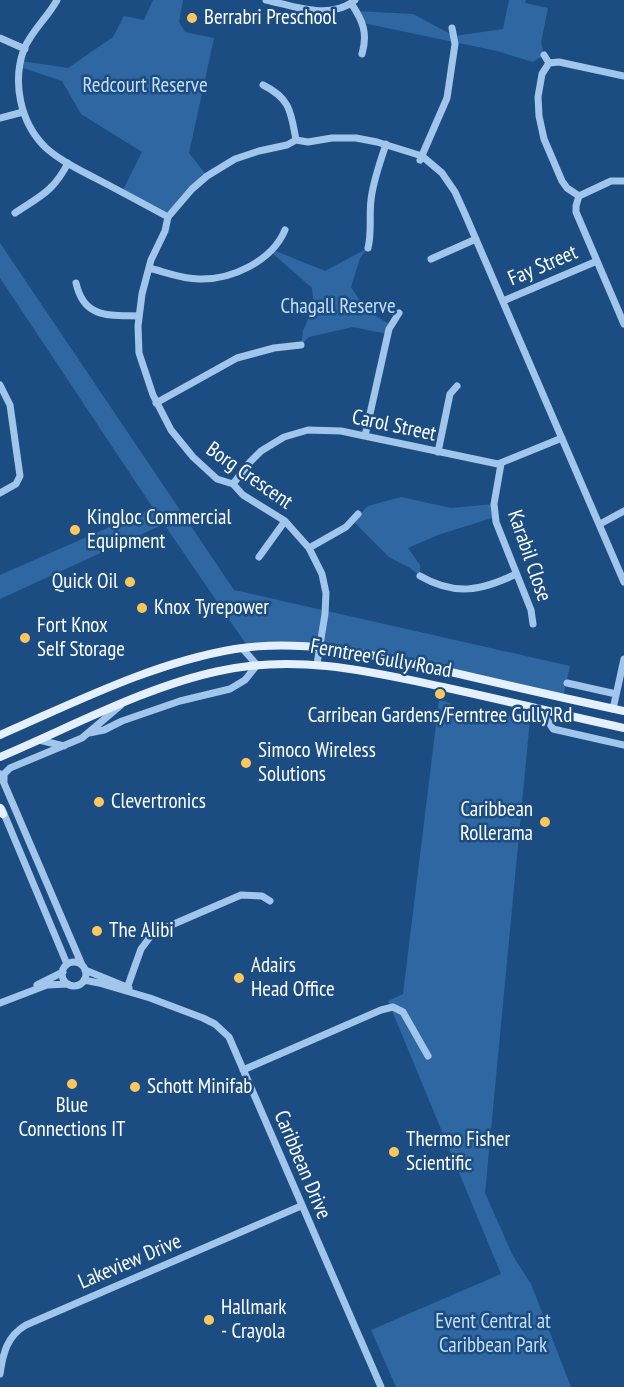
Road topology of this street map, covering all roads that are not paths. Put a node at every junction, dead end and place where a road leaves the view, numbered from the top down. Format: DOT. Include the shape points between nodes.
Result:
graph roads {
  1 [pos="57,0"];
  2 [pos="266,0"];
  3 [pos="353,2"];
  4 [pos="452,28"];
  5 [pos="0,38"];
  6 [pos="25,49"];
  7 [pos="362,54"];
  8 [pos="544,55"];
  9 [pos="549,63"];
  10 [pos="624,75"];
  11 [pos="263,85"];
  12 [pos="23,112"];
  13 [pos="0,118"];
  14 [pos="296,140"];
  15 [pos="386,144"];
  16 [pos="421,158"];
  17 [pos="68,163"];
  18 [pos="624,181"];
  19 [pos="579,196"];
  20 [pos="15,213"];
  21 [pos="168,217"];
  22 [pos="285,230"];
  23 [pos="476,239"];
  24 [pos="368,248"];
  25 [pos="430,259"];
  26 [pos="597,261"];
  27 [pos="148,268"];
  28 [pos="76,283"];
  29 [pos="503,301"];
  30 [pos="399,314"];
  31 [pos="139,316"];
  32 [pos="624,324"];
  33 [pos="301,345"];
  34 [pos="0,385"];
  35 [pos="457,386"];
  36 [pos="156,403"];
  37 [pos="365,436"];
  38 [pos="562,438"];
  39 [pos="438,452"];
  40 [pos="501,464"];
  41 [pos="233,484"];
  42 [pos="0,493"];
  43 [pos="622,512"];
  44 [pos="358,514"];
  45 [pos="285,521"];
  46 [pos="599,522"];
  47 [pos="309,548"];
  48 [pos="259,557"];
  49 [pos="516,574"];
  50 [pos="420,576"];
  51 [pos="623,578"];
  52 [pos="533,624"];
  53 [pos="320,647"];
  54 [pos="242,648"];
  55 [pos="624,659"];
  56 [pos="317,664"];
  57 [pos="257,665"];
  58 [pos="567,683"];
  59 [pos="616,694"];
  60 [pos="124,703"];
  61 [pos="613,709"];
  62 [pos="541,710"];
  63 [pos="624,711"];
  64 [pos="624,728"];
  65 [pos="88,733"];
  66 [pos="1,734"];
  67 [pos="39,740"];
  68 [pos="624,745"];
  69 [pos="64,746"];
  70 [pos="0,757"];
  71 [pos="2,777"];
  72 [pos="1,809"];
  73 [pos="270,901"];
  74 [pos="68,964"];
  75 [pos="84,968"];
  76 [pos="63,972"];
  77 [pos="84,980"];
  78 [pos="68,984"];
  79 [pos="127,989"];
  80 [pos="25,993"];
  81 [pos="0,1004"];
  82 [pos="428,1056"];
  83 [pos="243,1070"];
  84 [pos="301,1206"];
  85 [pos="0,1374"];
  86 [pos="381,1387"];
  1 -- 6 [label="street"];
  2 -- 3 [label="street" via="323,11"];
  3 -- 7 [label="street" via="364,26"];
  4 -- 16 [label="street" via="455,44 447,98"];
  5 -- 6 [label="street"];
  6 -- 12 [label="street" via="18,79"];
  8 -- 9 [label="street"];
  9 -- 10 [label="street"];
  9 -- 19 [label="street" via="542,74 538,97 540,126 562,181"];
  11 -- 14 [label="street" via="283,99"];
  12 -- 13 [label="street"];
  12 -- 17 [label="street" via="40,141"];
  14 -- 15 [label="street, Borg Crescent" via="348,138"];
  14 -- 21 [label="street, Borg Crescent" via="249,153 222,166 200,182"];
  15 -- 16 [label="street, Borg Crescent" via="406,156"];
  15 -- 24 [label="street" via="372,189"];
  16 -- 23 [label="street, Borg Crescent" via="447,180"];
  17 -- 20 [label="street" via="52,188"];
  17 -- 21 [label="street"];
  18 -- 19 [label="street" via="611,181"];
  19 -- 26 [label="street" via="576,212"];
  21 -- 27 [label="street, Borg Crescent"];
  22 -- 27 [label="street" via="268,255 219,277 190,279"];
  23 -- 25 [label="street"];
  23 -- 29 [label="street, Borg Crescent"];
  26 -- 29 [label="street, Fay Street"];
  26 -- 32 [label="street"];
  27 -- 31 [label="street, Borg Crescent"];
  28 -- 31 [label="street" via="84,304 95,312"];
  29 -- 38 [label="street, Borg Crescent"];
  30 -- 37 [label="street" via="389,329"];
  31 -- 36 [label="street, Borg Crescent" via="140,352"];
  33 -- 36 [label="street" via="237,358"];
  34 -- 42 [label="street" via="10,405 20,471 19,481"];
  35 -- 39 [label="street" via="450,394"];
  36 -- 41 [label="street, Borg Crescent" via="193,457 217,479"];
  37 -- 39 [label="street, Carol Street"];
  37 -- 41 [label="street, Carol Street" via="327,429 293,434 261,451"];
  38 -- 40 [label="street"];
  38 -- 46 [label="street, Borg Crescent"];
  39 -- 40 [label="street, Carol Street"];
  40 -- 49 [label="street, Karabil Close" via="495,517"];
  41 -- 45 [label="street, Borg Crescent" via="243,495"];
  43 -- 46 [label="street"];
  44 -- 47 [label="street" via="346,527"];
  45 -- 47 [label="street, Borg Crescent"];
  45 -- 48 [label="street"];
  46 -- 51 [label="street, Borg Crescent"];
  47 -- 53 [label="street, Borg Crescent" via="326,593"];
  49 -- 50 [label="street" via="468,590 435,584"];
  49 -- 52 [label="street, Karabil Close"];
  53 -- 54 [label="main road, Ferntree Gully Road"];
  53 -- 56 [label="street, Borg Crescent"];
  53 -- 61 [label="main road, Ferntree Gully Road"];
  54 -- 57 [label="street"];
  54 -- 66 [label="main road, Ferntree Gully Road" via="150,672"];
  55 -- 59 [label="street"];
  56 -- 57 [label="main road, Ferntree Gully Road"];
  56 -- 62 [label="main road, Ferntree Gully Road"];
  57 -- 60 [label="main road, Ferntree Gully Road" via="200,675"];
  57 -- 65 [label="street" via="245,680 230,689 180,701"];
  58 -- 59 [label="street"];
  59 -- 61 [label="street"];
  60 -- 65 [label="street"];
  60 -- 67 [label="main road, Ferntree Gully Road"];
  61 -- 63 [label="main road, Ferntree Gully Road"];
  62 -- 64 [label="main road, Ferntree Gully Road"];
  62 -- 68 [label="street" via="553,729"];
  65 -- 69 [label="street"];
  67 -- 69 [label="street"];
  67 -- 70 [label="main road, Ferntree Gully Road"];
  69 -- 71 [label="street" via="13,766"];
  71 -- 75 [label="street"];
  72 -- 74 [label="street"];
  73 -- 79 [label="street" via="262,896 241,895 158,930 144,945"];
  74 -- 75 [label="street"];
  74 -- 76 [label="street"];
  75 -- 77 [label="street"];
  75 -- 79 [label="street, Caribbean Drive"];
  76 -- 78 [label="street"];
  76 -- 80 [label="street"];
  77 -- 78 [label="street" via="79,985"];
  77 -- 79 [label="street, Caribbean Drive"];
  78 -- 80 [label="street" via="47,985"];
  79 -- 83 [label="street, Caribbean Drive" via="221,1028"];
  80 -- 81 [label="street"];
  82 -- 83 [label="street" via="403,1012 393,1007"];
  83 -- 84 [label="street, Caribbean Drive"];
  84 -- 85 [label="street, Lakeview Drive" via="26,1325 9,1340"];
  84 -- 86 [label="street, Caribbean Drive"];
}
